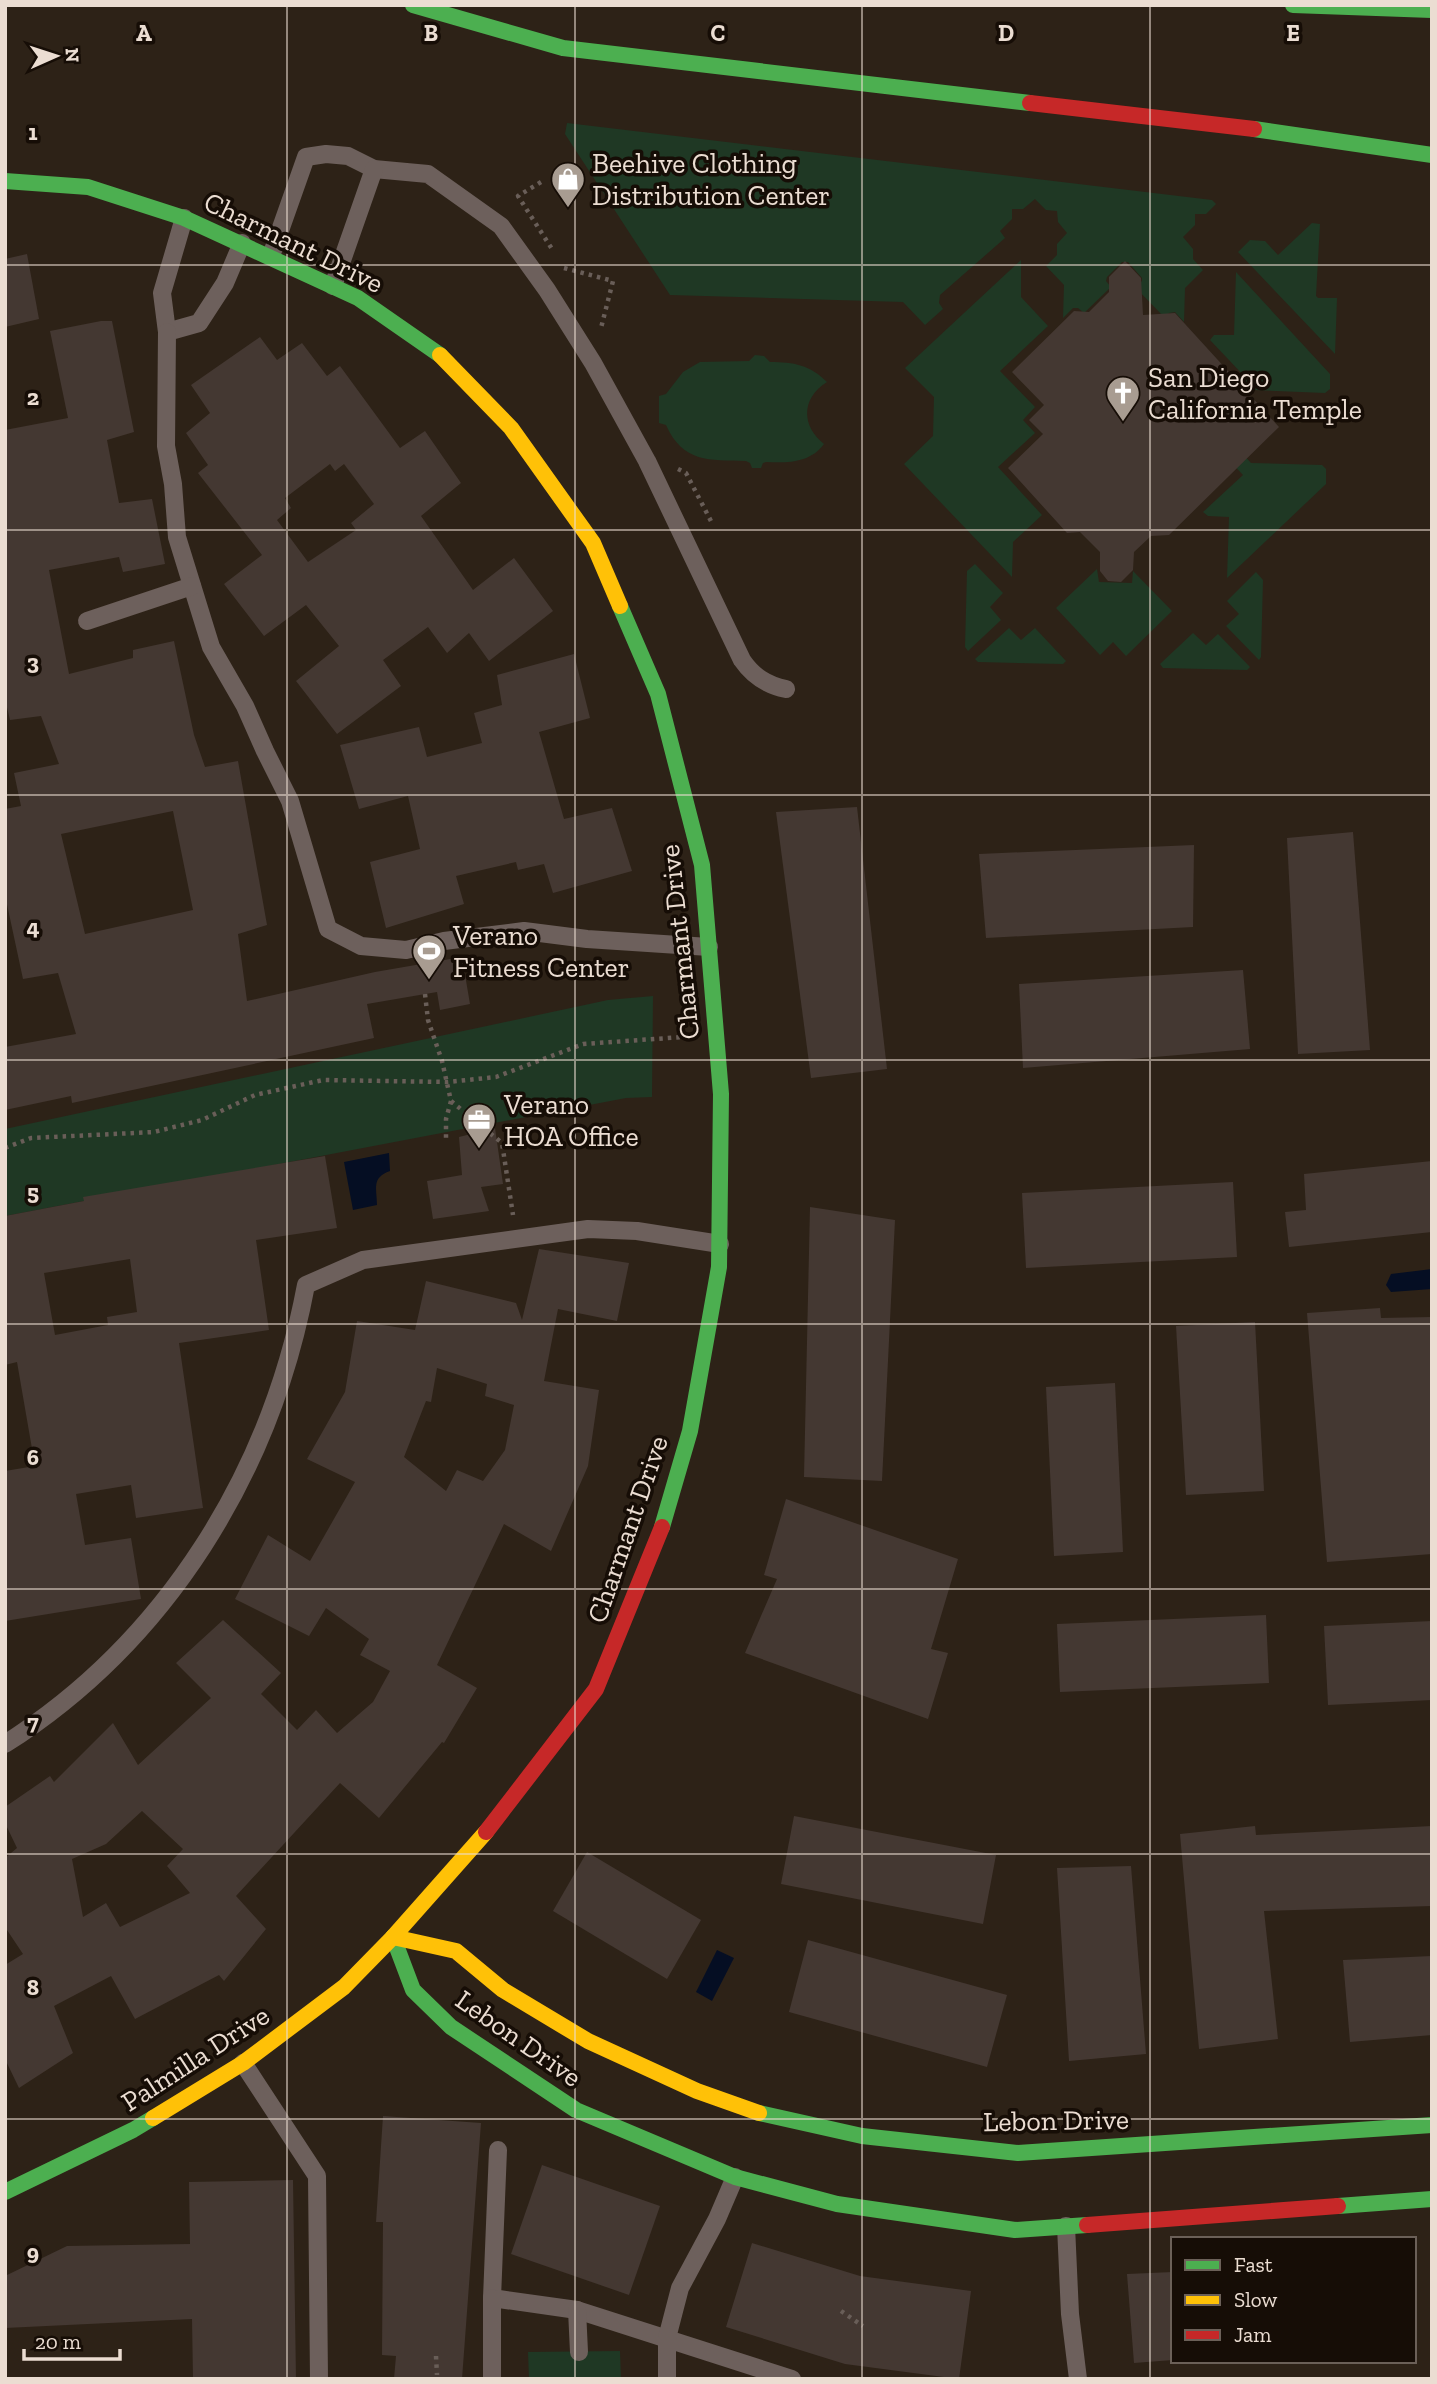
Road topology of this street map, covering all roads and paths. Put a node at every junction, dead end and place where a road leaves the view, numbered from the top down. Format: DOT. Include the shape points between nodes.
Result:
graph roads {
  1 [pos="413,5"];
  2 [pos="1293,5"];
  3 [pos="1432,10"];
  4 [pos="1432,155"];
  5 [pos="374,169"];
  6 [pos="5,181"];
  7 [pos="184,218"];
  8 [pos="242,243"];
  9 [pos="271,256"];
  10 [pos="333,286"];
  11 [pos="167,332"];
  12 [pos="192,586"];
  13 [pos="87,621"];
  14 [pos="786,689"];
  15 [pos="709,947"];
  16 [pos="425,994"];
  17 [pos="716,1035"];
  18 [pos="448,1082"];
  19 [pos="451,1101"];
  20 [pos="446,1142"];
  21 [pos="5,1147"];
  22 [pos="515,1238"];
  23 [pos="720,1244"];
  24 [pos="5,1744"];
  25 [pos="393,1937"];
  26 [pos="243,2063"];
  27 [pos="1432,2125"];
  28 [pos="498,2150"];
  29 [pos="735,2177"];
  30 [pos="5,2192"];
  31 [pos="1432,2199"];
  32 [pos="1066,2226"];
  33 [pos="492,2298"];
  34 [pos="578,2310"];
  35 [pos="841,2311"];
  36 [pos="863,2326"];
  37 [pos="667,2338"];
  38 [pos="579,2352"];
  39 [pos="436,2356"];
  40 [pos="438,2375"];
  41 [pos="319,2379"];
  42 [pos="492,2379"];
  43 [pos="667,2379"];
  44 [pos="792,2379"];
  45 [pos="1078,2379"];
  1 -- 4 [label="main road" via="563,48 1284,132"];
  2 -- 3 [label="main road"];
  5 -- 9 [label="lane" via="348,156 306,157"];
  5 -- 10 [label="lane"];
  5 -- 14 [label="lane" via="428,174 501,226 600,375 647,461 742,660 756,677"];
  6 -- 7 [label="main road, Charmant Drive" via="88,187"];
  7 -- 8 [label="main road, Charmant Drive"];
  7 -- 11 [label="lane" via="162,293"];
  8 -- 9 [label="main road, Charmant Drive"];
  8 -- 11 [label="lane" via="225,283 199,323"];
  9 -- 10 [label="main road, Charmant Drive"];
  10 -- 15 [label="main road, Charmant Drive" via="358,298 445,359 511,428 593,543 659,694 702,864"];
  11 -- 12 [label="lane" via="166,446 177,537"];
  12 -- 13 [label="lane"];
  12 -- 15 [label="lane" via="212,647 290,800 328,929 361,946 406,950 524,931"];
  15 -- 17 [label="main road, Charmant Drive"];
  16 -- 18 [label="path" via="428,1020"];
  17 -- 18 [label="path" via="583,1044 496,1077"];
  17 -- 23 [label="main road, Charmant Drive" via="721,1094"];
  18 -- 19 [label="path"];
  18 -- 21 [label="path" via="323,1080 255,1095 202,1120 154,1132 31,1138"];
  19 -- 20 [label="path"];
  19 -- 22 [label="path" via="502,1143"];
  22 -- 23 [label="lane" via="588,1229 637,1231"];
  22 -- 24 [label="lane" via="363,1260 306,1286 275,1405 214,1531 167,1598 115,1656"];
  23 -- 25 [label="main road, Charmant Drive" via="690,1431 660,1532 596,1689 484,1835"];
  25 -- 26 [label="main road, Palmilla Drive" via="344,1987"];
  25 -- 27 [label="main road, Lebon Drive" via="456,1951 503,1990 588,2041 697,2091 751,2111 862,2136 1018,2152"];
  25 -- 29 [label="main road, Lebon Drive" via="413,1990 451,2027 576,2110"];
  26 -- 30 [label="main road, Palmilla Drive" via="133,2130"];
  26 -- 41 [label="lane" via="317,2176"];
  28 -- 33 [label="lane"];
  29 -- 32 [label="main road, Lebon Drive" via="851,2206 1015,2230"];
  29 -- 37 [label="lane" via="680,2288"];
  31 -- 32 [label="main road, Lebon Drive"];
  32 -- 45 [label="lane"];
  33 -- 34 [label="lane"];
  33 -- 42 [label="lane"];
  34 -- 37 [label="lane"];
  34 -- 38 [label="lane"];
  35 -- 36 [label="path"];
  37 -- 43 [label="lane"];
  37 -- 44 [label="lane"];
  39 -- 40 [label="path"];
}
